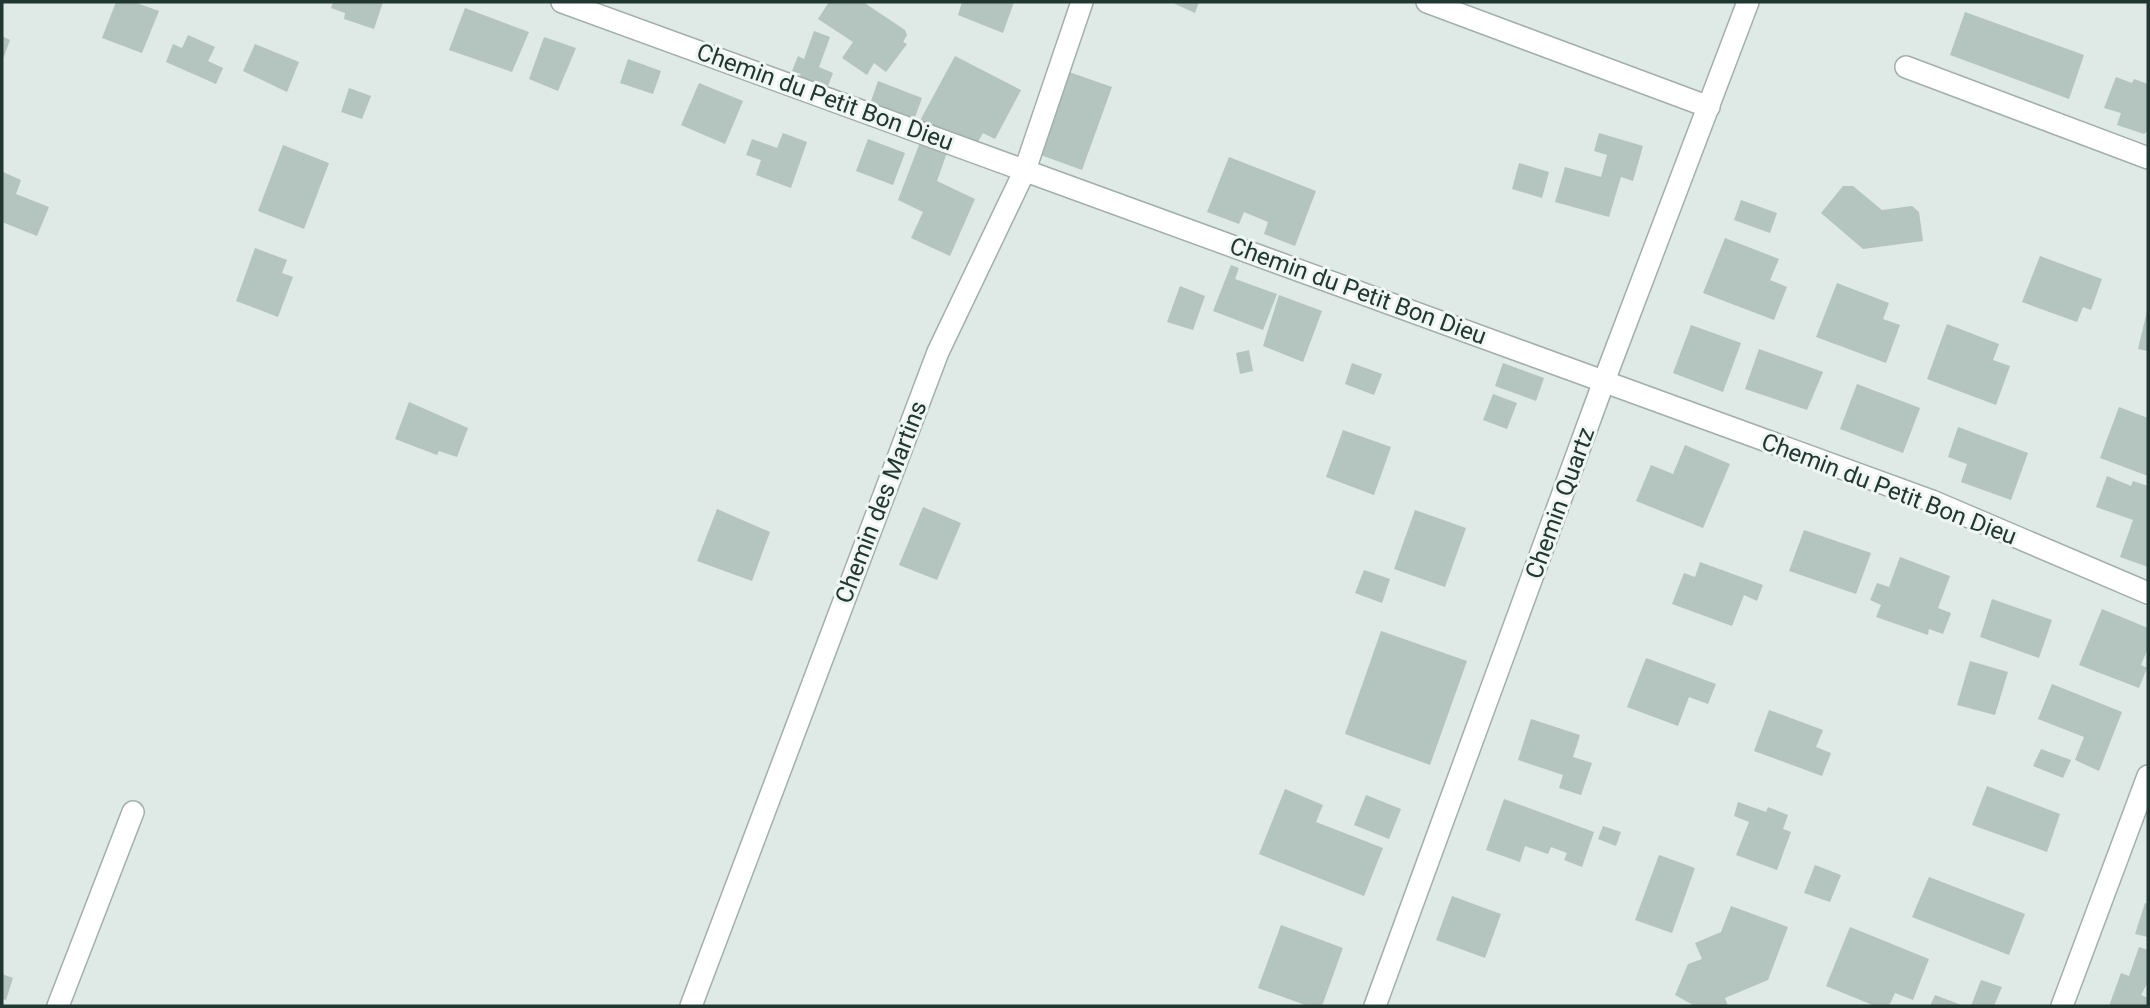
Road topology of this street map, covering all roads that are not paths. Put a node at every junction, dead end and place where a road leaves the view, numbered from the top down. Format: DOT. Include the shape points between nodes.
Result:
graph roads {
  1 [pos="562,2"];
  2 [pos="1082,2"];
  3 [pos="1427,2"];
  4 [pos="1748,2"];
  5 [pos="1906,67"];
  6 [pos="1709,107"];
  7 [pos="2148,158"];
  8 [pos="1025,170"];
  9 [pos="1604,381"];
  10 [pos="2148,593"];
  11 [pos="2148,776"];
  12 [pos="134,812"];
  13 [pos="58,1006"];
  14 [pos="691,1006"];
  15 [pos="1376,1006"];
  16 [pos="2062,1006"];
  1 -- 8 [label="street, Chemin du Petit Bon Dieu"];
  2 -- 8 [label="street, Chemin des Martins"];
  3 -- 6 [label="street"];
  4 -- 6 [label="street, Chemin Quartz"];
  5 -- 7 [label="street"];
  6 -- 9 [label="street, Chemin Quartz"];
  8 -- 9 [label="street, Chemin du Petit Bon Dieu"];
  8 -- 14 [label="street, Chemin des Martins" via="938,352"];
  9 -- 10 [label="street, Chemin du Petit Bon Dieu" via="1932,501"];
  9 -- 15 [label="street, Chemin Quartz"];
  11 -- 16 [label="street"];
  12 -- 13 [label="street"];
}
